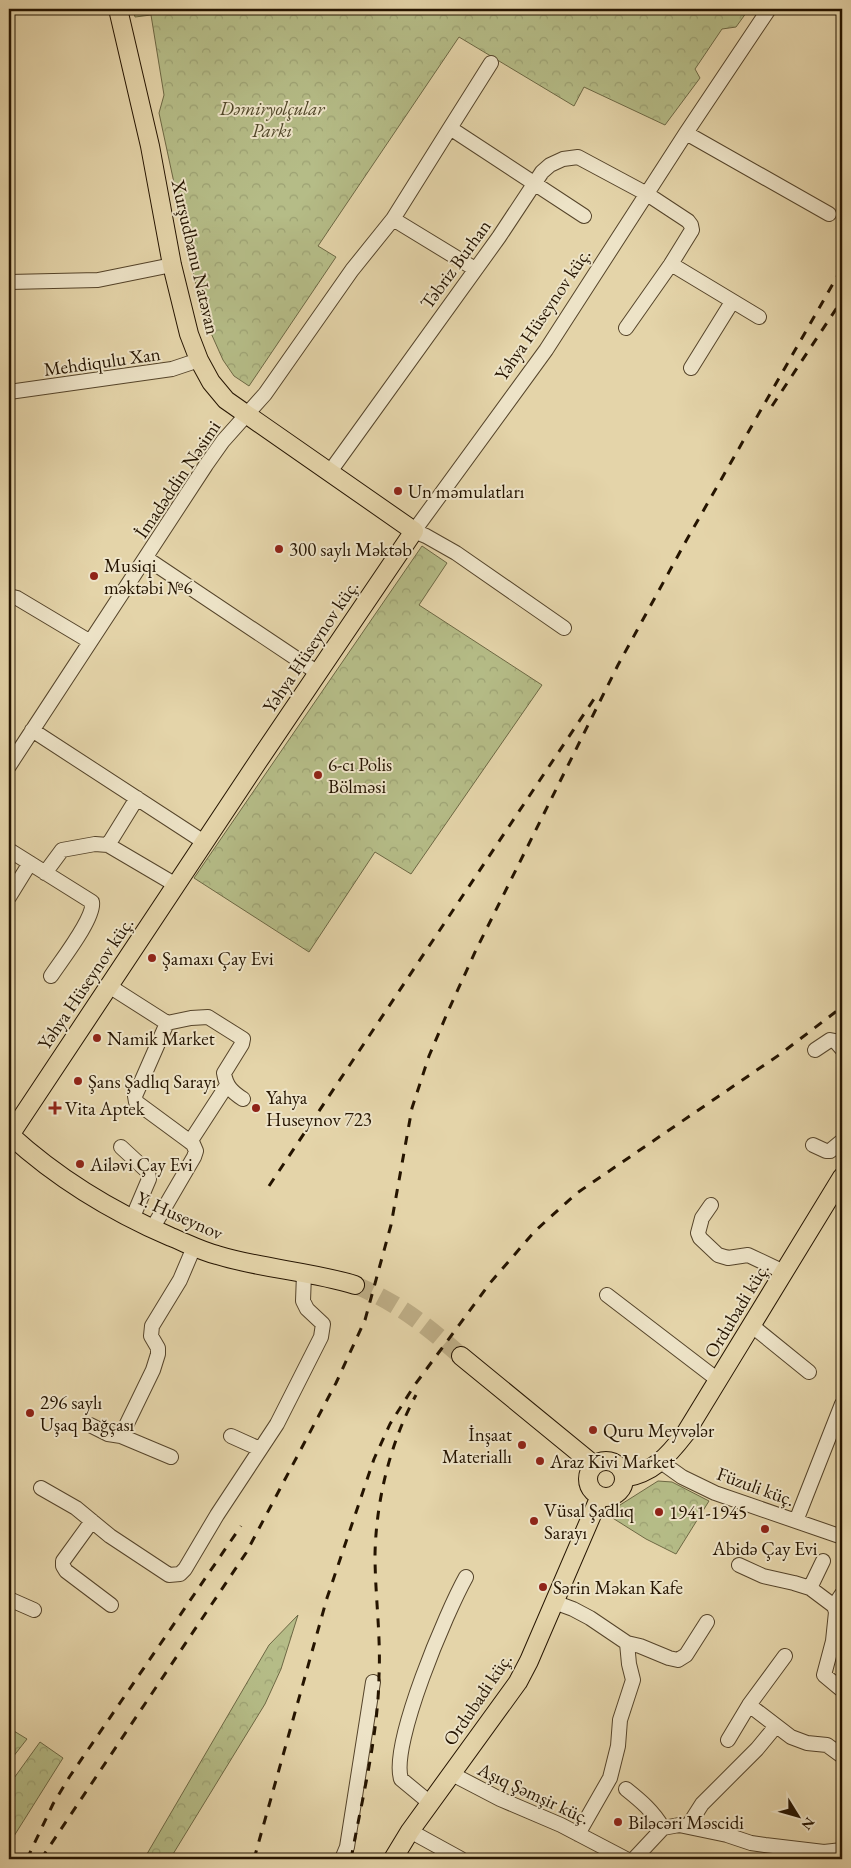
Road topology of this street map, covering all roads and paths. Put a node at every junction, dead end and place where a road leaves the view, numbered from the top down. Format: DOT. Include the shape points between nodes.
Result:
graph roads {
  1 [pos="118,9"];
  2 [pos="769,9"];
  3 [pos="491,63"];
  4 [pos="450,128"];
  5 [pos="686,133"];
  6 [pos="534,183"];
  7 [pos="647,194"];
  8 [pos="829,214"];
  9 [pos="584,216"];
  10 [pos="393,219"];
  11 [pos="671,264"];
  12 [pos="172,265"];
  13 [pos="476,269"];
  14 [pos="9,282"];
  15 [pos="732,302"];
  16 [pos="759,317"];
  17 [pos="626,328"];
  18 [pos="199,360"];
  19 [pos="691,368"];
  20 [pos="9,392"];
  21 [pos="246,414"];
  22 [pos="329,473"];
  23 [pos="414,531"];
  24 [pos="146,558"];
  25 [pos="9,596"];
  26 [pos="564,628"];
  27 [pos="89,641"];
  28 [pos="318,673"];
  29 [pos="32,730"];
  30 [pos="9,766"];
  31 [pos="137,798"];
  32 [pos="204,842"];
  33 [pos="108,844"];
  34 [pos="9,850"];
  35 [pos="30,863"];
  36 [pos="45,873"];
  37 [pos="176,885"];
  38 [pos="9,897"];
  39 [pos="51,976"];
  40 [pos="109,986"];
  41 [pos="167,1023"];
  42 [pos="842,1049"];
  43 [pos="815,1050"];
  44 [pos="227,1085"];
  45 [pos="243,1099"];
  46 [pos="10,1136"];
  47 [pos="842,1141"];
  48 [pos="190,1142"];
  49 [pos="813,1144"];
  50 [pos="121,1147"];
  51 [pos="842,1176"];
  52 [pos="711,1205"];
  53 [pos="132,1219"];
  54 [pos="152,1228"];
  55 [pos="194,1247"];
  56 [pos="784,1272"];
  57 [pos="304,1274"];
  58 [pos="355,1285"];
  59 [pos="607,1295"];
  60 [pos="751,1325"];
  61 [pos="461,1356"];
  62 [pos="809,1372"];
  63 [pos="718,1380"];
  64 [pos="842,1404"];
  65 [pos="90,1426"];
  66 [pos="837,1433"];
  67 [pos="121,1436"];
  68 [pos="231,1436"];
  69 [pos="260,1448"];
  70 [pos="171,1458"];
  71 [pos="661,1462"];
  72 [pos="594,1465"];
  73 [pos="624,1478"];
  74 [pos="41,1488"];
  75 [pos="600,1496"];
  76 [pos="92,1521"];
  77 [pos="796,1521"];
  78 [pos="842,1537"];
  79 [pos="823,1561"];
  80 [pos="739,1565"];
  81 [pos="466,1577"];
  82 [pos="810,1588"];
  83 [pos="842,1594"];
  84 [pos="9,1599"];
  85 [pos="554,1602"];
  86 [pos="111,1605"];
  87 [pos="834,1606"];
  88 [pos="34,1610"];
  89 [pos="707,1622"];
  90 [pos="627,1643"];
  91 [pos="785,1656"];
  92 [pos="373,1682"];
  93 [pos="842,1690"];
  94 [pos="749,1705"];
  95 [pos="776,1726"];
  96 [pos="728,1740"];
  97 [pos="842,1756"];
  98 [pos="452,1774"];
  99 [pos="626,1789"];
  100 [pos="430,1803"];
  101 [pos="688,1826"];
  102 [pos="663,1828"];
  103 [pos="410,1831"];
  104 [pos="578,1834"];
  105 [pos="842,1850"];
  106 [pos="342,1859"];
  107 [pos="393,1859"];
  108 [pos="461,1859"];
  109 [pos="626,1859"];
  110 [pos="634,1859"];
  1 -- 12 [label="main road, Xurşudbanu Natəvan" via="150,146"];
  2 -- 5 [label="street, Yəhya Hüseynov küç."];
  3 -- 4 [label="street, İmadəddin Nəsimi"];
  4 -- 6 [label="street"];
  4 -- 10 [label="street, İmadəddin Nəsimi"];
  5 -- 7 [label="street, Yəhya Hüseynov küç."];
  5 -- 8 [label="street"];
  6 -- 7 [label="street, Təbriz Burhan" via="550,165 578,157"];
  6 -- 9 [label="street"];
  6 -- 13 [label="street, Təbriz Burhan"];
  7 -- 11 [label="street, Təbriz Burhan" via="691,225 692,230"];
  7 -- 23 [label="street, Yəhya Hüseynov küç." via="546,350"];
  10 -- 13 [label="street"];
  10 -- 21 [label="street, İmadəddin Nəsimi" via="352,270 265,394"];
  11 -- 15 [label="street"];
  11 -- 17 [label="street"];
  12 -- 14 [label="street" via="98,280"];
  12 -- 18 [label="main road, Xurşudbanu Natəvan" via="189,334"];
  13 -- 22 [label="street, Təbriz Burhan"];
  15 -- 16 [label="street"];
  15 -- 19 [label="street"];
  18 -- 20 [label="street, Mehdiqulu Xan" via="172,369"];
  18 -- 21 [label="main road, Xurşudbanu Natəvan" via="226,400"];
  21 -- 22 [label="main road, Xurşudbanu Natəvan"];
  21 -- 24 [label="street, İmadəddin Nəsimi" via="206,464"];
  22 -- 23 [label="main road, Xurşudbanu Natəvan"];
  23 -- 26 [label="street" via="456,553"];
  23 -- 28 [label="main road, Yəhya Hüseynov küç."];
  24 -- 27 [label="street, İmadəddin Nəsimi"];
  24 -- 28 [label="street"];
  25 -- 27 [label="street" via="18,598"];
  27 -- 29 [label="street, İmadəddin Nəsimi"];
  28 -- 32 [label="main road, Yəhya Hüseynov küç."];
  29 -- 30 [label="street, İmadəddin Nəsimi"];
  29 -- 31 [label="street"];
  31 -- 32 [label="street"];
  31 -- 33 [label="street"];
  32 -- 37 [label="main road, Yəhya Hüseynov küç."];
  33 -- 36 [label="street" via="62,850"];
  33 -- 37 [label="street"];
  34 -- 35 [label="street"];
  35 -- 36 [label="street"];
  35 -- 38 [label="street"];
  36 -- 39 [label="street" via="92,902 93,909"];
  37 -- 40 [label="main road, Yəhya Hüseynov küç."];
  40 -- 41 [label="street"];
  40 -- 46 [label="main road, Yəhya Hüseynov küç."];
  41 -- 44 [label="street" via="208,1017 243,1039 224,1073"];
  41 -- 48 [label="street" via="135,1096 136,1102"];
  42 -- 43 [label="street" via="830,1040"];
  44 -- 45 [label="street"];
  44 -- 48 [label="street"];
  46 -- 53 [label="main road, Y. Huseynov" via="38,1160"];
  47 -- 49 [label="street" via="830,1151"];
  48 -- 54 [label="street" via="196,1151 194,1157"];
  50 -- 53 [label="street" via="148,1172 149,1179"];
  51 -- 56 [label="main road, Ordubadi küç."];
  52 -- 56 [label="street" via="702,1218 698,1233 718,1255 728,1258 748,1255"];
  53 -- 54 [label="main road, Y. Huseynov"];
  54 -- 55 [label="main road, Y. Huseynov"];
  55 -- 57 [label="main road, Y. Huseynov" via="238,1261"];
  55 -- 67 [label="street" via="180,1280 152,1326 151,1336 158,1354"];
  56 -- 60 [label="main road, Ordubadi küç."];
  57 -- 58 [label="main road, Y. Huseynov"];
  57 -- 69 [label="street" via="303,1301 323,1324 323,1330 286,1407"];
  59 -- 63 [label="street"];
  60 -- 62 [label="street"];
  60 -- 63 [label="main road, Ordubadi küç."];
  61 -- 72 [label="main road"];
  63 -- 71 [label="main road, Ordubadi küç." via="685,1434"];
  64 -- 66 [label="street"];
  65 -- 67 [label="street"];
  66 -- 77 [label="street"];
  67 -- 70 [label="street"];
  68 -- 69 [label="street"];
  69 -- 76 [label="street" via="180,1574 169,1575"];
  71 -- 73 [label="main road, Ordubadi küç." via="638,1475"];
  71 -- 77 [label="street, Füzuli küç." via="682,1478 714,1494"];
  72 -- 73 [label="main road" via="607,1460 613,1462 619,1466"];
  72 -- 75 [label="main road" via="588,1482"];
  73 -- 75 [label="main road" via="617,1494"];
  74 -- 76 [label="street"];
  75 -- 85 [label="main road, Ordubadi küç."];
  76 -- 86 [label="street" via="63,1561 63,1566"];
  77 -- 78 [label="street, Füzuli küç."];
  79 -- 82 [label="street"];
  80 -- 82 [label="street" via="763,1576"];
  81 -- 100 [label="street" via="445,1620 401,1746 401,1779"];
  82 -- 87 [label="street"];
  83 -- 87 [label="street"];
  84 -- 88 [label="street"];
  85 -- 90 [label="street" via="574,1609"];
  85 -- 98 [label="main road, Ordubadi küç." via="518,1682"];
  87 -- 93 [label="street" via="833,1641 824,1675"];
  89 -- 90 [label="street" via="686,1655 678,1660"];
  90 -- 104 [label="street" via="633,1680 620,1720 610,1778"];
  91 -- 94 [label="street"];
  92 -- 106 [label="street" via="347,1847"];
  94 -- 95 [label="street"];
  94 -- 96 [label="street"];
  95 -- 97 [label="street" via="807,1743 827,1745"];
  95 -- 101 [label="street" via="702,1804"];
  98 -- 100 [label="main road, Ordubadi küç."];
  98 -- 104 [label="street, Aşıq Şəmşir küç."];
  99 -- 102 [label="street" via="647,1805"];
  100 -- 103 [label="main road, Ordubadi küç."];
  101 -- 102 [label="street"];
  101 -- 105 [label="street" via="765,1845 824,1852"];
  102 -- 110 [label="street"];
  103 -- 107 [label="main road, Ordubadi küç."];
  103 -- 108 [label="street"];
  104 -- 109 [label="street, Aşıq Şəmşir küç."];
}
